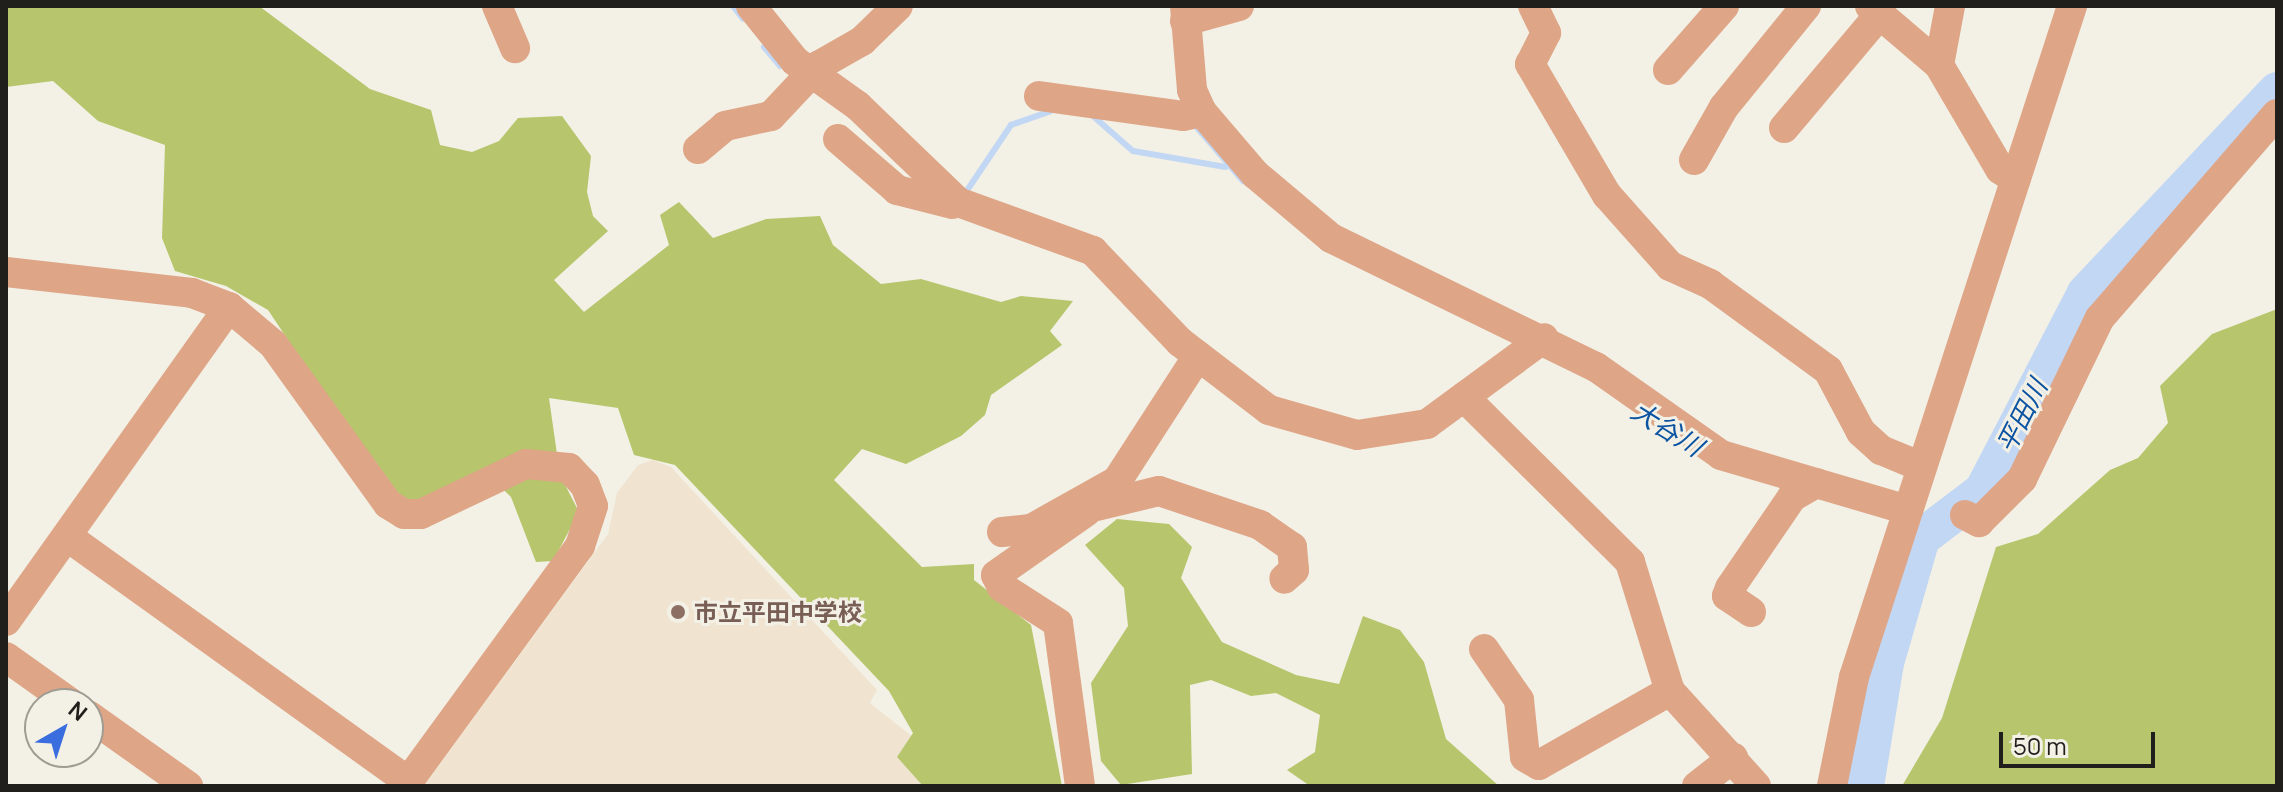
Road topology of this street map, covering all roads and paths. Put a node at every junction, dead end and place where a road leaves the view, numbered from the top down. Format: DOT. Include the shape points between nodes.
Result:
graph roads {
  1 [pos="497,6"];
  2 [pos="751,6"];
  3 [pos="898,6"];
  4 [pos="1239,6"];
  5 [pos="1533,6"];
  6 [pos="1724,6"];
  7 [pos="1806,6"];
  8 [pos="1950,6"];
  9 [pos="2072,6"];
  10 [pos="1875,10"];
  11 [pos="1185,14"];
  12 [pos="515,48"];
  13 [pos="1939,65"];
  14 [pos="1668,70"];
  15 [pos="812,74"];
  16 [pos="1039,96"];
  17 [pos="1194,114"];
  18 [pos="2277,114"];
  19 [pos="1784,128"];
  20 [pos="838,139"];
  21 [pos="698,149"];
  22 [pos="1694,160"];
  23 [pos="2016,180"];
  24 [pos="958,202"];
  25 [pos="6,272"];
  26 [pos="229,307"];
  27 [pos="1544,338"];
  28 [pos="1198,356"];
  29 [pos="1464,397"];
  30 [pos="1922,467"];
  31 [pos="1816,483"];
  32 [pos="1084,506"];
  33 [pos="1908,510"];
  34 [pos="1965,515"];
  35 [pos="1002,532"];
  36 [pos="68,537"];
  37 [pos="1284,579"];
  38 [pos="1751,612"];
  39 [pos="6,621"];
  40 [pos="1484,649"];
  41 [pos="6,657"];
  42 [pos="50,688"];
  43 [pos="1670,691"];
  44 [pos="104,726"];
  45 [pos="1733,758"];
  46 [pos="406,784"];
  47 [pos="188,786"];
  48 [pos="1080,786"];
  49 [pos="1697,786"];
  50 [pos="1756,786"];
  51 [pos="1832,786"];
  1 -- 12 [label="street"];
  2 -- 15 [label="street"];
  3 -- 15 [label="street" via="862,41"];
  4 -- 11 [label="street"];
  5 -- 30 [label="street" via="1546,33 1530,64 1607,195 1670,266 1710,284 1828,370 1861,432 1881,450"];
  6 -- 14 [label="street"];
  7 -- 22 [label="street" via="1724,107"];
  8 -- 13 [label="street"];
  9 -- 23 [label="street"];
  10 -- 13 [label="street"];
  10 -- 19 [label="street"];
  11 -- 17 [label="street"];
  13 -- 23 [label="street" via="2000,169"];
  15 -- 21 [label="street" via="771,116 725,126"];
  15 -- 24 [label="street" via="858,106"];
  16 -- 17 [label="street"];
  17 -- 27 [label="street" via="1331,238"];
  18 -- 34 [label="street" via="2100,318 2022,479 1979,522"];
  20 -- 24 [label="street" via="897,190"];
  23 -- 30 [label="street"];
  24 -- 28 [label="street" via="1093,251"];
  25 -- 26 [label="street" via="192,293"];
  26 -- 36 [label="street"];
  26 -- 46 [label="street" via="273,344 388,504 404,514 421,514 526,464 569,468 585,485 592,515 580,546"];
  27 -- 29 [label="street"];
  27 -- 31 [label="street" via="1721,455"];
  28 -- 29 [label="street" via="1269,410 1329,432 1427,424"];
  28 -- 32 [label="street" via="1148,426 1129,469"];
  29 -- 43 [label="street" via="1630,562"];
  30 -- 33 [label="street"];
  31 -- 33 [label="street"];
  31 -- 38 [label="street" via="1792,497 1730,588 1727,596"];
  32 -- 35 [label="street" via="1031,529"];
  32 -- 37 [label="street" via="1133,492 1159,491 1260,525 1292,547 1294,570"];
  32 -- 48 [label="street" via="996,575 1002,587 1058,623"];
  33 -- 51 [label="street" via="1854,677"];
  36 -- 39 [label="street"];
  36 -- 46 [label="street"];
  40 -- 43 [label="street" via="1519,700 1525,757 1539,765"];
  41 -- 42 [label="street"];
  43 -- 45 [label="street"];
  44 -- 47 [label="street"];
  45 -- 49 [label="street"];
  45 -- 50 [label="street"];
}
